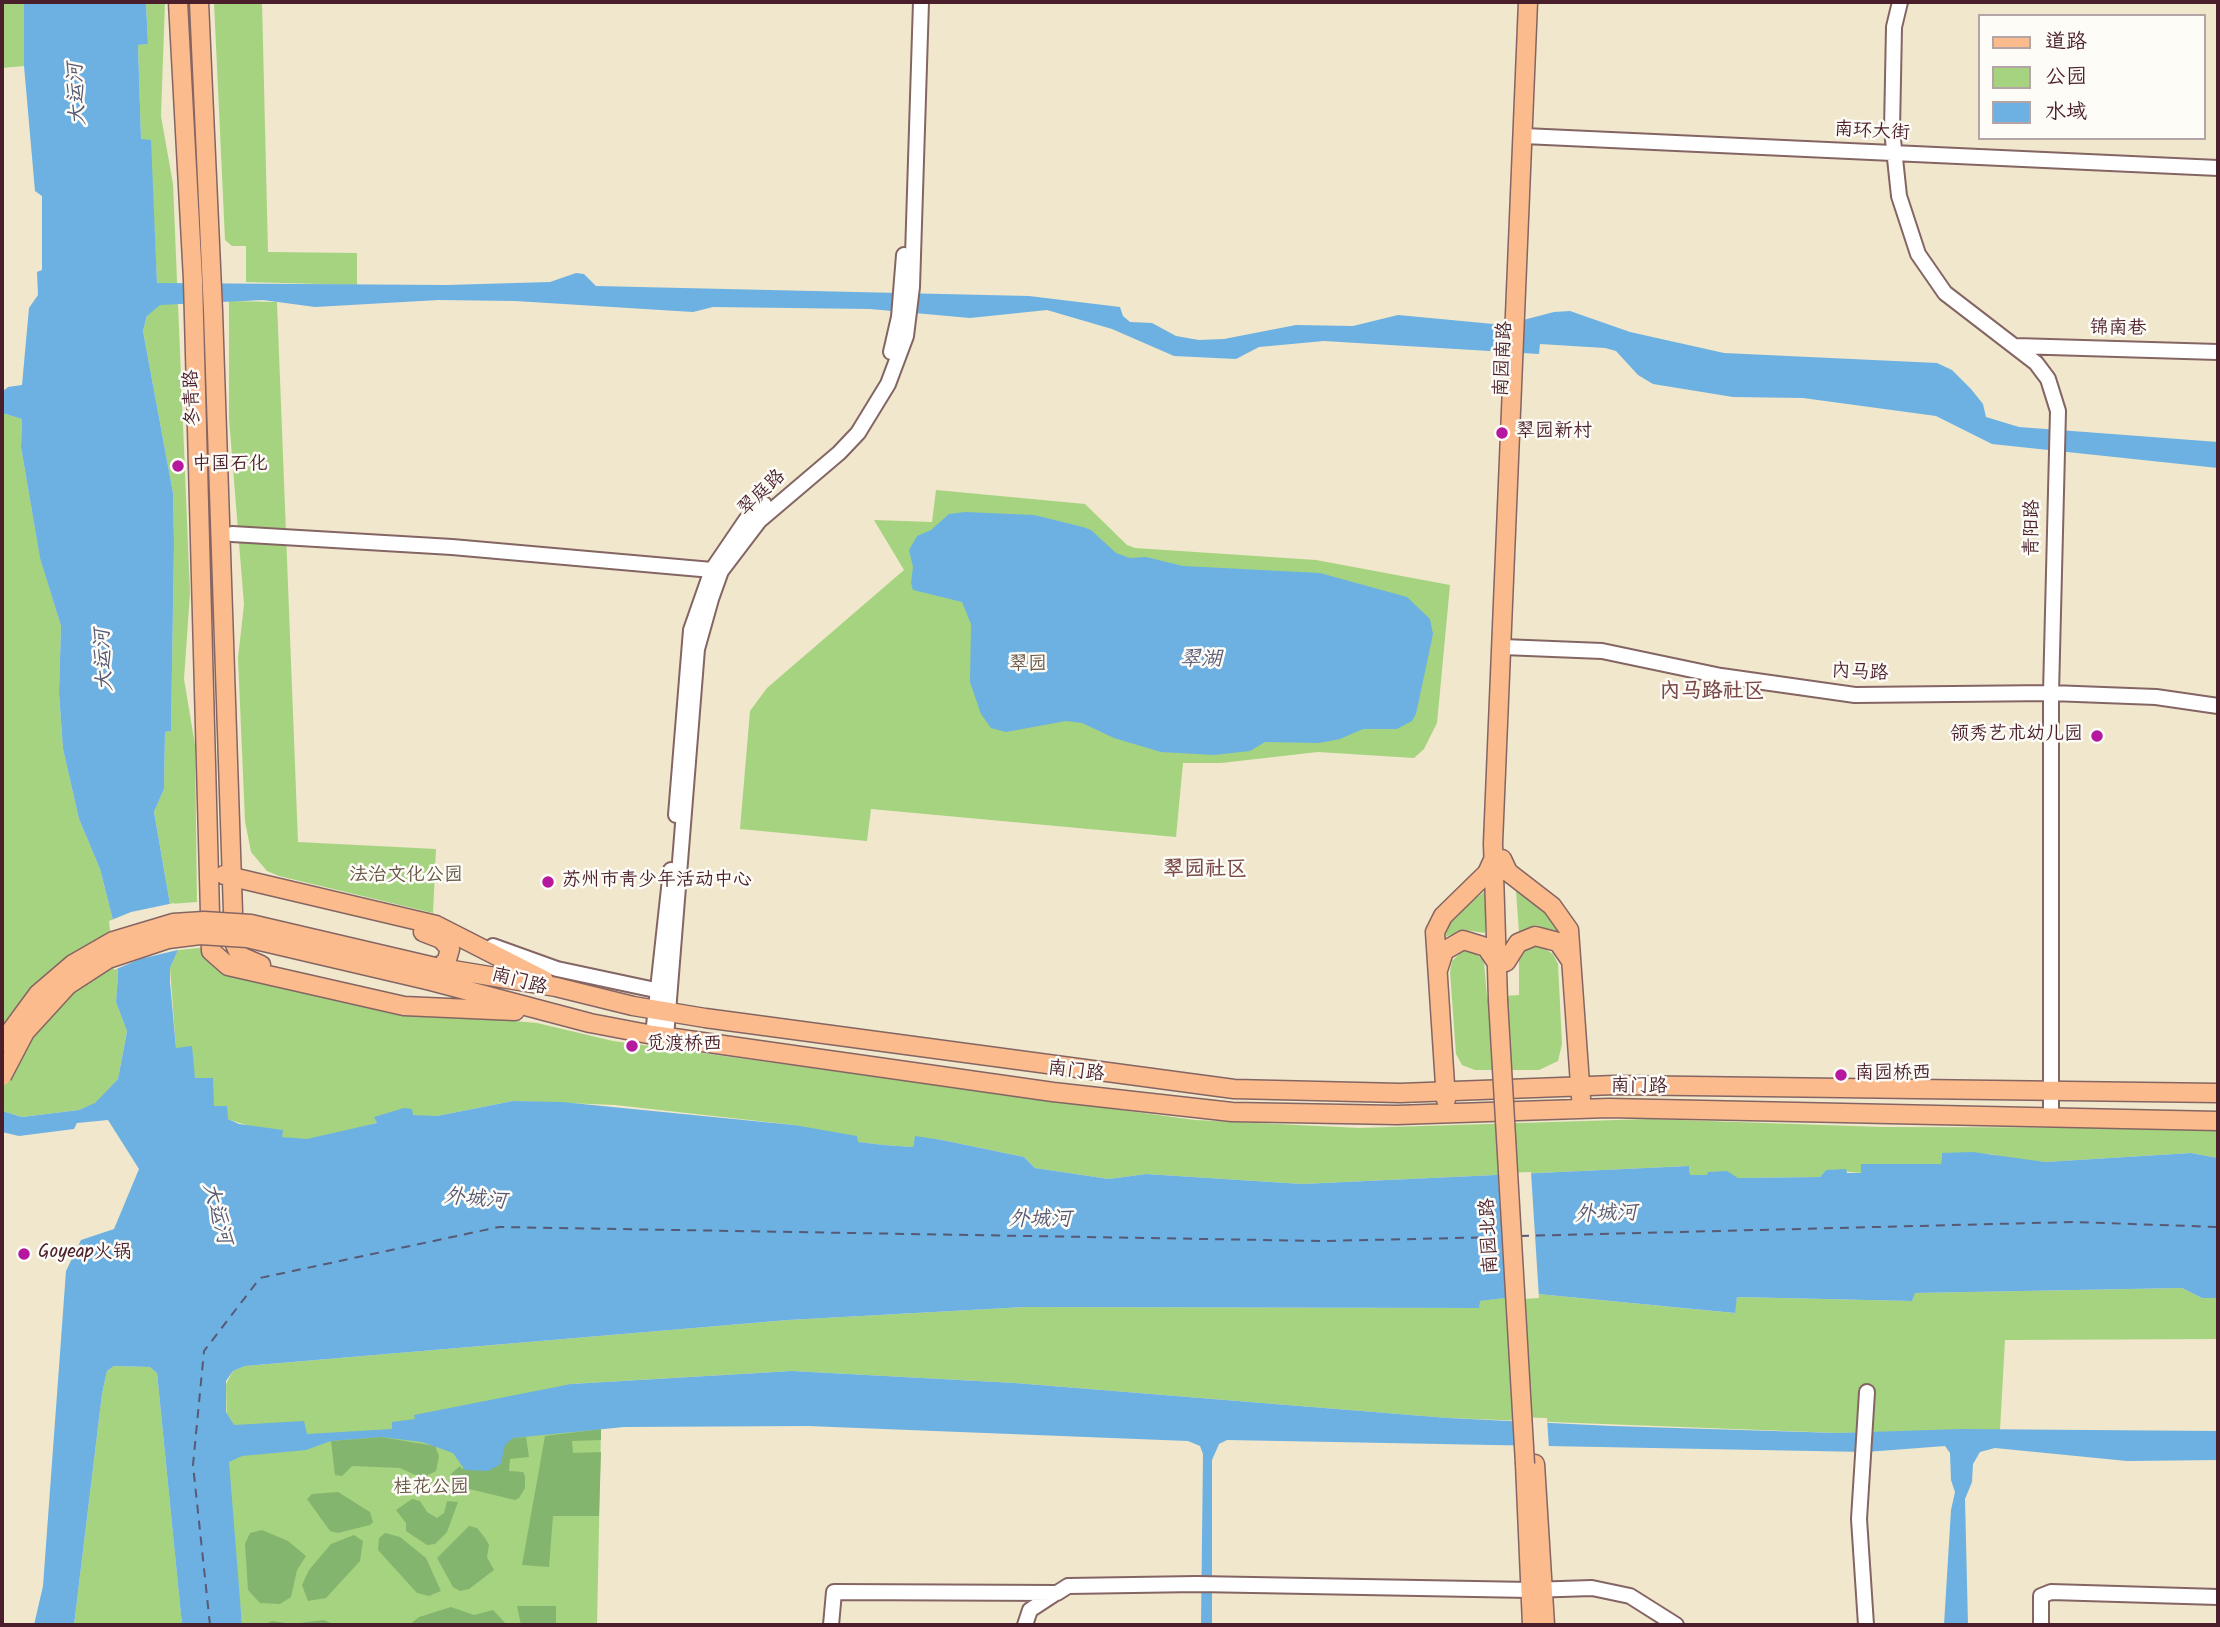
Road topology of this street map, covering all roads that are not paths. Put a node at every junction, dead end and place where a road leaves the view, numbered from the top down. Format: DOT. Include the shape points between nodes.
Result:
graph roads {
  1 [pos="178,2"];
  2 [pos="199,2"];
  3 [pos="912,2"];
  4 [pos="921,2"];
  5 [pos="1528,2"];
  6 [pos="1538,2"];
  7 [pos="1900,2"];
  8 [pos="1529,136"];
  9 [pos="1896,154"];
  10 [pos="2218,169"];
  11 [pos="907,286"];
  12 [pos="904,317"];
  13 [pos="2016,346"];
  14 [pos="2218,352"];
  15 [pos="232,534"];
  16 [pos="712,570"];
  17 [pos="1507,647"];
  18 [pos="2051,694"];
  19 [pos="2218,706"];
  20 [pos="1498,851"];
  21 [pos="208,877"];
  22 [pos="232,882"];
  23 [pos="455,932"];
  24 [pos="1502,962"];
  25 [pos="1574,971"];
  26 [pos="433,974"];
  27 [pos="1437,977"];
  28 [pos="556,987"];
  29 [pos="660,992"];
  30 [pos="663,1011"];
  31 [pos="547,1012"];
  32 [pos="659,1036"];
  33 [pos="2,1043"];
  34 [pos="2,1076"];
  35 [pos="1580,1085"];
  36 [pos="1445,1091"];
  37 [pos="2051,1092"];
  38 [pos="2218,1093"];
  39 [pos="1581,1108"];
  40 [pos="1447,1114"];
  41 [pos="2051,1118"];
  42 [pos="2218,1121"];
  43 [pos="1867,1392"];
  44 [pos="1537,1589"];
  45 [pos="1057,1593"];
  46 [pos="2218,1597"];
  47 [pos="831,1625"];
  48 [pos="1025,1625"];
  49 [pos="1532,1625"];
  50 [pos="1545,1625"];
  51 [pos="1676,1625"];
  52 [pos="1867,1625"];
  53 [pos="2041,1625"];
  1 -- 21 [label="main road, 冬青路" via="193,280"];
  2 -- 22 [label="main road, 冬青路"];
  3 -- 11 [label="street, 翠庭路"];
  4 -- 11 [label="street, 翠庭路"];
  5 -- 8 [label="main road, 南园南路"];
  6 -- 8 [label="main road, 南园南路"];
  7 -- 9 [label="street, 青阳路" via="1892,78"];
  8 -- 9 [label="street, 南环大街"];
  8 -- 17 [label="main road, 南园南路"];
  9 -- 10 [label="street, 南环大街"];
  9 -- 13 [label="street, 青阳路" via="1899,196 1918,254 1965,311"];
  11 -- 12 [label="street, 翠庭路"];
  12 -- 16 [label="street, 翠庭路" via="866,408 835,445 746,520"];
  12 -- 30 [label="street, 翠庭路" via="897,363 874,410 839,453 759,522 721,571 711,599 697,649"];
  13 -- 14 [label="street, 锦南巷"];
  13 -- 18 [label="street, 青阳路" via="2048,379 2058,411"];
  15 -- 16 [label="street"];
  16 -- 29 [label="street, 翠庭路" via="687,654"];
  17 -- 18 [label="street, 内马路" via="1602,651 1721,676 1855,695"];
  17 -- 20 [label="main road, 南园南路"];
  18 -- 19 [label="street, 内马路" via="2156,697"];
  18 -- 37 [label="street, 青阳路"];
  20 -- 24 [label="main road, 南园北路"];
  20 -- 25 [label="main road" via="1511,875 1552,906 1567,925"];
  20 -- 27 [label="main road" via="1487,873 1438,924 1434,945"];
  21 -- 22 [label="main road"];
  21 -- 31 [label="main road, 冬青路" via="211,948 225,964 404,1006"];
  22 -- 23 [label="main road"];
  22 -- 26 [label="main road" via="434,936 447,944 450,952 446,963"];
  22 -- 26 [label="main road, 冬青路" via="235,947 249,962 436,1002 443,991"];
  23 -- 28 [label="main road"];
  23 -- 29 [label="street" via="557,970"];
  24 -- 25 [label="main road" via="1521,940 1543,936 1563,946"];
  24 -- 27 [label="main road" via="1481,944 1460,940 1444,951"];
  24 -- 44 [label="main road, 南园北路, bridge"];
  25 -- 35 [label="main road"];
  26 -- 28 [label="main road, 南门路"];
  26 -- 31 [label="main road, 南门路"];
  26 -- 33 [label="main road, 南门路, bridge" via="251,924 173,923 121,938 73,964 32,1000"];
  26 -- 34 [label="main road, 南门路, bridge" via="247,938 168,939 108,959 68,985 25,1032"];
  27 -- 36 [label="main road"];
  28 -- 30 [label="main road, 南门路"];
  29 -- 30 [label="street, 翠庭路"];
  30 -- 32 [label="street, 翠庭路"];
  30 -- 36 [label="main road, 南门路" via="1188,1084 1326,1093"];
  31 -- 32 [label="main road, 南门路"];
  32 -- 40 [label="main road, 南门路" via="1171,1106 1305,1115"];
  35 -- 36 [label="main road, 南门路"];
  35 -- 37 [label="main road, 南门路"];
  35 -- 39 [label="main road"];
  36 -- 40 [label="main road"];
  37 -- 38 [label="main road, 南门路"];
  37 -- 41 [label="street, 青阳路"];
  39 -- 40 [label="main road, 南门路"];
  39 -- 41 [label="main road, 南门路"];
  41 -- 42 [label="main road, 南门路"];
  43 -- 52 [label="street" via="1858,1519"];
  44 -- 45 [label="street" via="1197,1584 1068,1586"];
  44 -- 49 [label="main road, 南园北路"];
  44 -- 50 [label="main road, 南园北路"];
  44 -- 51 [label="street" via="1592,1588 1630,1595"];
  45 -- 47 [label="street" via="834,1592"];
  45 -- 48 [label="street" via="1030,1610"];
  46 -- 53 [label="street" via="2051,1591 2041,1596"];
}
